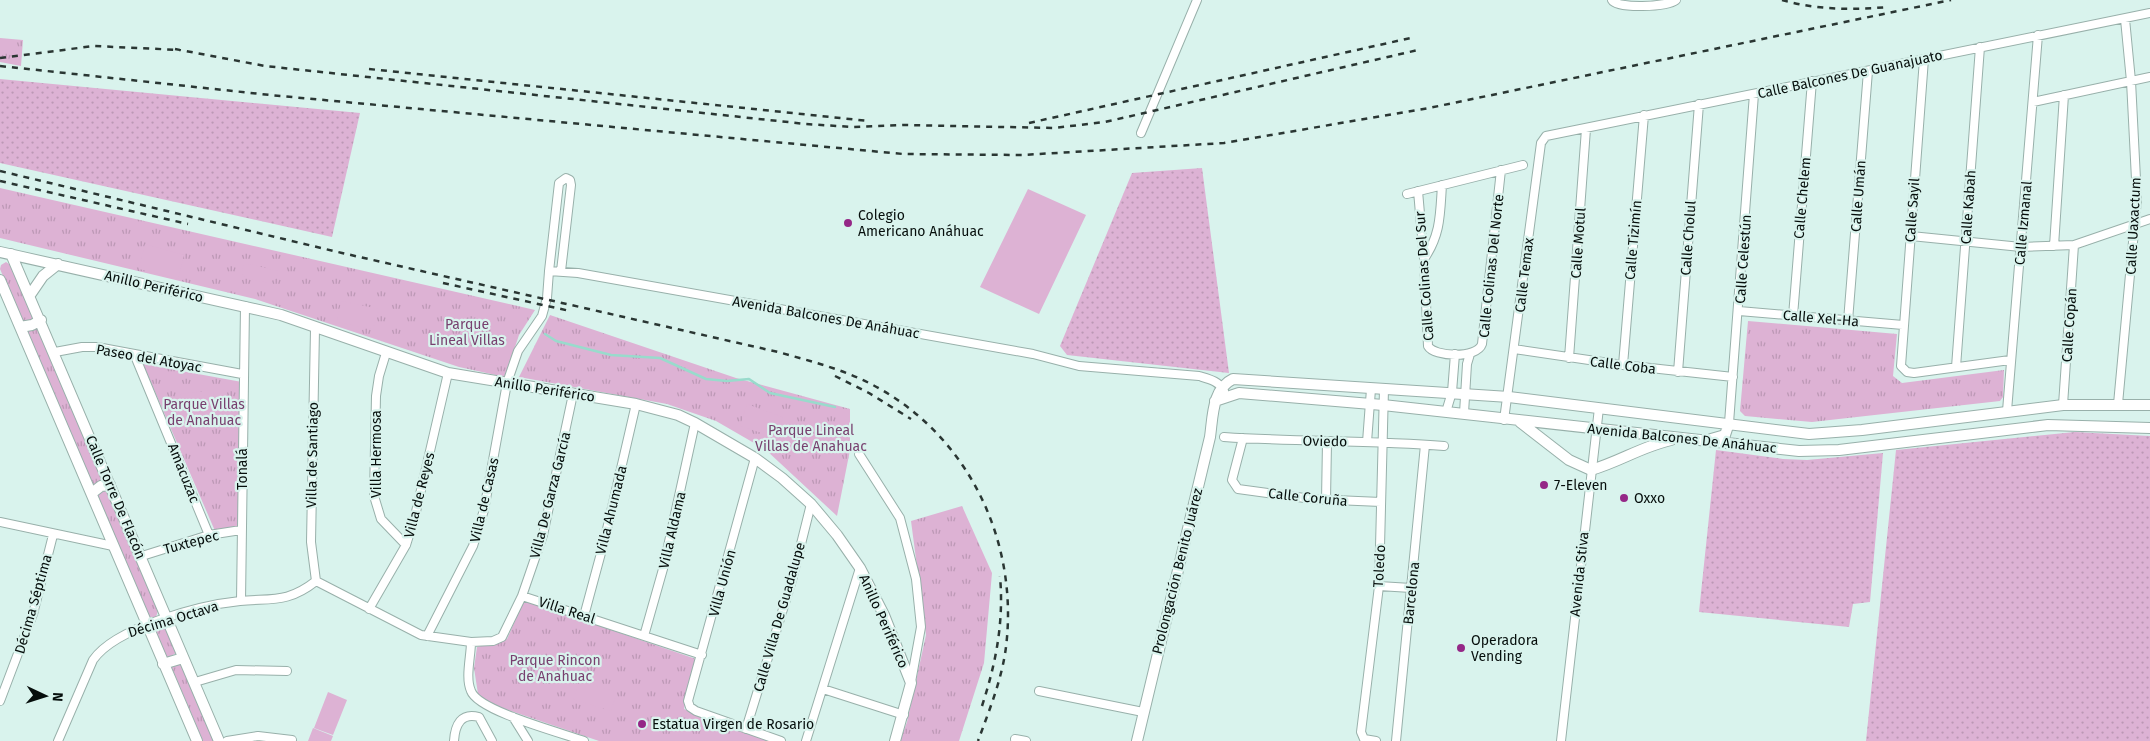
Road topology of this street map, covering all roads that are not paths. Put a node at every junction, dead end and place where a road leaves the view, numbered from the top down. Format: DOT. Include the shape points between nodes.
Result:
graph roads {
  1 [pos="1198,0"];
  2 [pos="1612,0"];
  3 [pos="1676,0"];
  4 [pos="2150,13"];
  5 [pos="2125,18"];
  6 [pos="2038,35"];
  7 [pos="1980,47"];
  8 [pos="1924,59"];
  9 [pos="1868,70"];
  10 [pos="2150,77"];
  11 [pos="2132,80"];
  12 [pos="1812,81"];
  13 [pos="1754,94"];
  14 [pos="2064,95"];
  15 [pos="2033,102"];
  16 [pos="1699,104"];
  17 [pos="1644,115"];
  18 [pos="1586,129"];
  19 [pos="1141,133"];
  20 [pos="1550,135"];
  21 [pos="1523,165"];
  22 [pos="1501,170"];
  23 [pos="1442,185"];
  24 [pos="1418,191"];
  25 [pos="1407,194"];
  26 [pos="554,219"];
  27 [pos="2150,219"];
  28 [pos="566,221"];
  29 [pos="2135,224"];
  30 [pos="1911,236"];
  31 [pos="1966,241"];
  32 [pos="2074,245"];
  33 [pos="2021,246"];
  34 [pos="2054,246"];
  35 [pos="0,252"];
  36 [pos="550,252"];
  37 [pos="562,252"];
  38 [pos="11,254"];
  39 [pos="1424,259"];
  40 [pos="58,264"];
  41 [pos="549,271"];
  42 [pos="561,271"];
  43 [pos="0,280"];
  44 [pos="30,295"];
  45 [pos="245,306"];
  46 [pos="1739,311"];
  47 [pos="1793,316"];
  48 [pos="41,320"];
  49 [pos="1848,321"];
  50 [pos="1903,325"];
  51 [pos="20,327"];
  52 [pos="315,328"];
  53 [pos="1514,349"];
  54 [pos="55,352"];
  55 [pos="386,353"];
  56 [pos="1455,354"];
  57 [pos="1470,354"];
  58 [pos="135,356"];
  59 [pos="1569,358"];
  60 [pos="2010,360"];
  61 [pos="1623,366"];
  62 [pos="1956,367"];
  63 [pos="1678,372"];
  64 [pos="242,374"];
  65 [pos="448,374"];
  66 [pos="1733,377"];
  67 [pos="507,383"];
  68 [pos="1222,386"];
  69 [pos="1368,388"];
  70 [pos="1388,390"];
  71 [pos="1452,392"];
  72 [pos="1465,393"];
  73 [pos="573,394"];
  74 [pos="1228,397"];
  75 [pos="1508,397"];
  76 [pos="1215,401"];
  77 [pos="636,404"];
  78 [pos="1367,404"];
  79 [pos="2118,404"];
  80 [pos="1386,405"];
  81 [pos="2064,405"];
  82 [pos="2150,405"];
  83 [pos="1599,408"];
  84 [pos="2007,411"];
  85 [pos="1446,412"];
  86 [pos="1464,414"];
  87 [pos="1504,420"];
  88 [pos="1519,421"];
  89 [pos="695,423"];
  90 [pos="1729,424"];
  91 [pos="2048,425"];
  92 [pos="1596,428"];
  93 [pos="2150,428"];
  94 [pos="1224,437"];
  95 [pos="1243,438"];
  96 [pos="1680,438"];
  97 [pos="1698,440"];
  98 [pos="1327,442"];
  99 [pos="1367,442"];
  100 [pos="1381,442"];
  101 [pos="1426,445"];
  102 [pos="1444,446"];
  103 [pos="859,454"];
  104 [pos="755,458"];
  105 [pos="1590,470"];
  106 [pos="110,485"];
  107 [pos="92,493"];
  108 [pos="1326,500"];
  109 [pos="1381,502"];
  110 [pos="811,504"];
  111 [pos="0,522"];
  112 [pos="242,530"];
  113 [pos="53,535"];
  114 [pos="209,535"];
  115 [pos="406,545"];
  116 [pos="113,546"];
  117 [pos="142,556"];
  118 [pos="860,568"];
  119 [pos="316,581"];
  120 [pos="1378,586"];
  121 [pos="1411,588"];
  122 [pos="522,596"];
  123 [pos="242,601"];
  124 [pos="369,609"];
  125 [pos="584,616"];
  126 [pos="168,618"];
  127 [pos="146,625"];
  128 [pos="427,636"];
  129 [pos="644,636"];
  130 [pos="471,642"];
  131 [pos="702,655"];
  132 [pos="183,658"];
  133 [pos="163,664"];
  134 [pos="288,671"];
  135 [pos="195,682"];
  136 [pos="911,683"];
  137 [pos="823,689"];
  138 [pos="1039,691"];
  139 [pos="0,701"];
  140 [pos="1142,712"];
  141 [pos="904,715"];
  142 [pos="512,717"];
  143 [pos="746,729"];
  144 [pos="1015,739"];
  145 [pos="292,740"];
  146 [pos="58,741"];
  147 [pos="197,741"];
  148 [pos="219,741"];
  149 [pos="227,741"];
  150 [pos="454,741"];
  151 [pos="492,741"];
  152 [pos="528,741"];
  153 [pos="584,741"];
  154 [pos="781,741"];
  155 [pos="806,741"];
  156 [pos="895,741"];
  157 [pos="1026,741"];
  158 [pos="1137,741"];
  159 [pos="1376,741"];
  160 [pos="1396,741"];
  161 [pos="1561,741"];
  1 -- 19 [label="street"];
  2 -- 3 [label="street" via="1618,5 1664,5"];
  4 -- 5 [label="street, Calle Balcones De Guanajuato"];
  5 -- 6 [label="street, Calle Balcones De Guanajuato"];
  5 -- 11 [label="street, Calle Uaxactum"];
  6 -- 7 [label="street, Calle Balcones De Guanajuato"];
  6 -- 15 [label="street, Calle Izmanal"];
  7 -- 8 [label="street, Calle Balcones De Guanajuato"];
  7 -- 31 [label="street, Calle Kabah"];
  8 -- 9 [label="street, Calle Balcones De Guanajuato"];
  8 -- 30 [label="street, Calle Sayil"];
  9 -- 12 [label="street, Calle Balcones De Guanajuato"];
  9 -- 49 [label="street, Calle Umán"];
  10 -- 11 [label="street"];
  11 -- 14 [label="street"];
  11 -- 29 [label="street, Calle Uaxactum" via="2137,199"];
  12 -- 13 [label="street, Calle Balcones De Guanajuato"];
  12 -- 47 [label="street, Calle Chelem"];
  13 -- 16 [label="street, Calle Balcones De Guanajuato"];
  13 -- 46 [label="street, Calle Celestún"];
  14 -- 15 [label="street"];
  14 -- 34 [label="street"];
  15 -- 33 [label="street, Calle Izmanal"];
  16 -- 17 [label="street, Calle Balcones De Guanajuato"];
  16 -- 63 [label="street, Calle Cholul"];
  17 -- 18 [label="street, Calle Balcones De Guanajuato"];
  17 -- 61 [label="street, Calle Tizimín"];
  18 -- 20 [label="street, Calle Balcones De Guanajuato"];
  18 -- 59 [label="street, Calle Motul"];
  20 -- 53 [label="street, Calle Temax" via="1541,143"];
  21 -- 22 [label="street"];
  22 -- 23 [label="street"];
  22 -- 57 [label="street, Calle Colinas Del Norte" via="1482,344 1478,351"];
  23 -- 24 [label="street"];
  23 -- 39 [label="street" via="1439,229"];
  24 -- 25 [label="street"];
  24 -- 39 [label="street, Calle Colinas Del Sur"];
  26 -- 28 [label="street"];
  26 -- 28 [label="street" via="560,183 566,178 571,185"];
  26 -- 36 [label="street"];
  27 -- 29 [label="street"];
  28 -- 37 [label="street"];
  29 -- 32 [label="street"];
  29 -- 79 [label="street, Calle Uaxactum"];
  30 -- 31 [label="street"];
  30 -- 50 [label="street, Calle Sayil"];
  31 -- 33 [label="street"];
  31 -- 62 [label="street, Calle Kabah"];
  32 -- 34 [label="street"];
  32 -- 81 [label="street, Calle Copán"];
  33 -- 34 [label="street"];
  33 -- 60 [label="street, Calle Izmanal"];
  35 -- 38 [label="street, Anillo Periférico"];
  36 -- 37 [label="street"];
  36 -- 41 [label="street"];
  37 -- 42 [label="street"];
  38 -- 40 [label="street, Anillo Periférico"];
  38 -- 44 [label="street, Calle Torre De Flacón"];
  39 -- 56 [label="street, Calle Colinas Del Sur" via="1428,346 1434,352"];
  40 -- 44 [label="street" via="42,276"];
  40 -- 45 [label="street, Anillo Periférico"];
  41 -- 42 [label="street, Avenida Balcones De Anáhuac"];
  41 -- 67 [label="street" via="542,316 518,351"];
  42 -- 68 [label="street, Avenida Balcones De Anáhuac" via="1041,355 1079,366 1199,376"];
  43 -- 51 [label="street, Calle Torre De Flacón"];
  44 -- 48 [label="street, Calle Torre De Flacón"];
  45 -- 52 [label="street, Anillo Periférico"];
  45 -- 64 [label="street, Tonalá"];
  46 -- 47 [label="street, Calle Xel-Ha"];
  46 -- 66 [label="street, Calle Celestún"];
  47 -- 49 [label="street, Calle Xel-Ha"];
  48 -- 51 [label="street"];
  48 -- 54 [label="street, Calle Torre De Flacón"];
  49 -- 50 [label="street, Calle Xel-Ha"];
  50 -- 62 [label="street, Calle Sayil" via="1900,361 1903,370 1910,373"];
  51 -- 107 [label="street, Calle Torre De Flacón"];
  52 -- 55 [label="street, Anillo Periférico"];
  52 -- 119 [label="street, Villa de Santiago" via="311,542"];
  53 -- 59 [label="street, Calle Coba"];
  53 -- 75 [label="street, Calle Temax"];
  54 -- 58 [label="street, Paseo del Atoyac" via="97,347"];
  54 -- 106 [label="street, Calle Torre De Flacón"];
  55 -- 65 [label="street, Anillo Periférico"];
  55 -- 115 [label="street, Villa Hermosa" via="376,396 374,496 381,519"];
  56 -- 57 [label="street, Calle Colinas Del Sur"];
  56 -- 71 [label="street"];
  57 -- 72 [label="street, Calle Colinas Del Norte"];
  58 -- 64 [label="street, Paseo del Atoyac"];
  58 -- 114 [label="street, Amacuzac"];
  59 -- 61 [label="street, Calle Coba"];
  60 -- 62 [label="street"];
  60 -- 84 [label="street, Calle Izmanal"];
  61 -- 63 [label="street, Calle Coba"];
  63 -- 66 [label="street, Calle Coba"];
  64 -- 112 [label="street, Tonalá"];
  65 -- 67 [label="street, Anillo Periférico"];
  65 -- 115 [label="street, Villa de Reyes"];
  66 -- 90 [label="street, Calle Celestún"];
  67 -- 73 [label="street, Anillo Periférico"];
  67 -- 128 [label="street, Villa de Casas" via="490,484 474,546"];
  68 -- 69 [label="street, Avenida Balcones De Anáhuac" via="1238,379"];
  68 -- 74 [label="street"];
  68 -- 76 [label="street, Prolongación Benito Juárez"];
  69 -- 70 [label="street, Avenida Balcones De Anáhuac"];
  69 -- 78 [label="street"];
  70 -- 71 [label="street, Avenida Balcones De Anáhuac"];
  70 -- 80 [label="street"];
  71 -- 72 [label="street, Avenida Balcones De Anáhuac"];
  71 -- 85 [label="street"];
  72 -- 75 [label="street, Avenida Balcones De Anáhuac"];
  72 -- 86 [label="street, Calle Colinas Del Norte"];
  73 -- 77 [label="street, Anillo Periférico"];
  73 -- 122 [label="street, Villa De Garza García" via="543,535"];
  74 -- 76 [label="street"];
  74 -- 78 [label="street, Avenida Balcones De Anáhuac" via="1240,393"];
  75 -- 83 [label="street, Avenida Balcones De Anáhuac"];
  75 -- 87 [label="street, Calle Temax"];
  76 -- 140 [label="street, Prolongación Benito Juárez" via="1210,437"];
  77 -- 89 [label="street, Anillo Periférico"];
  77 -- 125 [label="street, Villa Ahumada"];
  78 -- 80 [label="street, Avenida Balcones De Anáhuac"];
  78 -- 99 [label="street"];
  79 -- 81 [label="street, Avenida Balcones De Anáhuac"];
  79 -- 82 [label="street, Avenida Balcones De Anáhuac"];
  80 -- 85 [label="street, Avenida Balcones De Anáhuac"];
  80 -- 100 [label="street, Toledo"];
  81 -- 84 [label="street, Avenida Balcones De Anáhuac"];
  83 -- 90 [label="street, Avenida Balcones De Anáhuac"];
  83 -- 92 [label="street, Avenida Stiva"];
  84 -- 90 [label="street, Avenida Balcones De Anáhuac" via="1827,434"];
  84 -- 91 [label="street" via="2012,423"];
  85 -- 86 [label="street, Avenida Balcones De Anáhuac"];
  86 -- 87 [label="street, Avenida Balcones De Anáhuac"];
  87 -- 88 [label="street, Avenida Balcones De Anáhuac"];
  88 -- 92 [label="street, Avenida Balcones De Anáhuac"];
  88 -- 105 [label="street" via="1569,460"];
  89 -- 104 [label="street, Anillo Periférico"];
  89 -- 129 [label="street, Villa Aldama" via="663,569"];
  90 -- 97 [label="street" via="1727,432 1720,437"];
  91 -- 93 [label="street, Avenida Balcones De Anáhuac"];
  91 -- 97 [label="street, Avenida Balcones De Anáhuac" via="1828,451"];
  92 -- 96 [label="street, Avenida Balcones De Anáhuac"];
  92 -- 105 [label="street, Avenida Stiva"];
  94 -- 95 [label="street, Oviedo"];
  95 -- 98 [label="street, Oviedo"];
  95 -- 108 [label="street, Calle Coruña" via="1232,480 1236,488"];
  96 -- 97 [label="street, Avenida Balcones De Anáhuac"];
  96 -- 105 [label="street" via="1648,446 1607,466"];
  98 -- 99 [label="street, Oviedo"];
  98 -- 108 [label="street"];
  99 -- 100 [label="street, Oviedo"];
  100 -- 101 [label="street, Oviedo"];
  100 -- 109 [label="street, Toledo"];
  101 -- 102 [label="street, Oviedo"];
  101 -- 121 [label="street, Barcelona"];
  103 -- 136 [label="street" via="900,518 916,579 921,627"];
  104 -- 110 [label="street, Anillo Periférico"];
  104 -- 131 [label="street, Villa Unión"];
  105 -- 161 [label="street, Avenida Stiva"];
  106 -- 107 [label="street" via="101,486"];
  106 -- 117 [label="street, Calle Torre De Flacón"];
  107 -- 116 [label="street, Calle Torre De Flacón"];
  108 -- 109 [label="street, Calle Coruña"];
  109 -- 120 [label="street, Toledo"];
  110 -- 118 [label="street, Anillo Periférico"];
  110 -- 143 [label="street, Calle Villa De Guadalupe" via="792,580"];
  111 -- 113 [label="street"];
  112 -- 114 [label="street, Tuxtepec"];
  112 -- 123 [label="street, Tonalá"];
  113 -- 116 [label="street"];
  113 -- 139 [label="street, Décima Séptima" via="33,614"];
  114 -- 117 [label="street, Tuxtepec"];
  115 -- 124 [label="street, Villa de Reyes"];
  116 -- 127 [label="street, Calle Torre De Flacón"];
  117 -- 126 [label="street, Calle Torre De Flacón"];
  118 -- 136 [label="street, Anillo Periférico" via="887,622"];
  118 -- 137 [label="street"];
  119 -- 123 [label="street, Décima Octava" via="289,598"];
  119 -- 124 [label="street, Villa Real"];
  120 -- 121 [label="street"];
  120 -- 159 [label="street, Toledo" via="1361,732 1362,738"];
  121 -- 160 [label="street, Barcelona"];
  122 -- 125 [label="street, Villa Real"];
  122 -- 130 [label="street, Villa Real" via="502,637 493,641"];
  123 -- 126 [label="street, Décima Octava"];
  124 -- 128 [label="street, Villa Real"];
  125 -- 129 [label="street, Villa Real"];
  126 -- 127 [label="street, Décima Octava"];
  126 -- 132 [label="street, Calle Torre De Flacón"];
  127 -- 133 [label="street, Calle Torre De Flacón"];
  127 -- 146 [label="street, Décima Octava" via="125,633 100,650"];
  128 -- 130 [label="street, Villa Real"];
  129 -- 131 [label="street, Villa Real"];
  130 -- 142 [label="street" via="469,685 473,697"];
  131 -- 143 [label="street, Villa Unión" via="688,699 690,707"];
  132 -- 133 [label="street"];
  132 -- 135 [label="street, Calle Torre De Flacón"];
  133 -- 147 [label="street, Calle Torre De Flacón"];
  134 -- 135 [label="street" via="236,670"];
  135 -- 148 [label="street, Calle Torre De Flacón"];
  136 -- 141 [label="street, Anillo Periférico"];
  137 -- 141 [label="street"];
  137 -- 155 [label="street"];
  138 -- 140 [label="street"];
  140 -- 158 [label="street, Prolongación Benito Juárez"];
  141 -- 156 [label="street, Anillo Periférico"];
  142 -- 152 [label="street"];
  142 -- 153 [label="street"];
  143 -- 154 [label="street"];
  144 -- 157 [label="street"];
  145 -- 149 [label="street" via="258,736"];
  150 -- 151 [label="street" via="454,731 460,720 472,716 478,718"];
}
